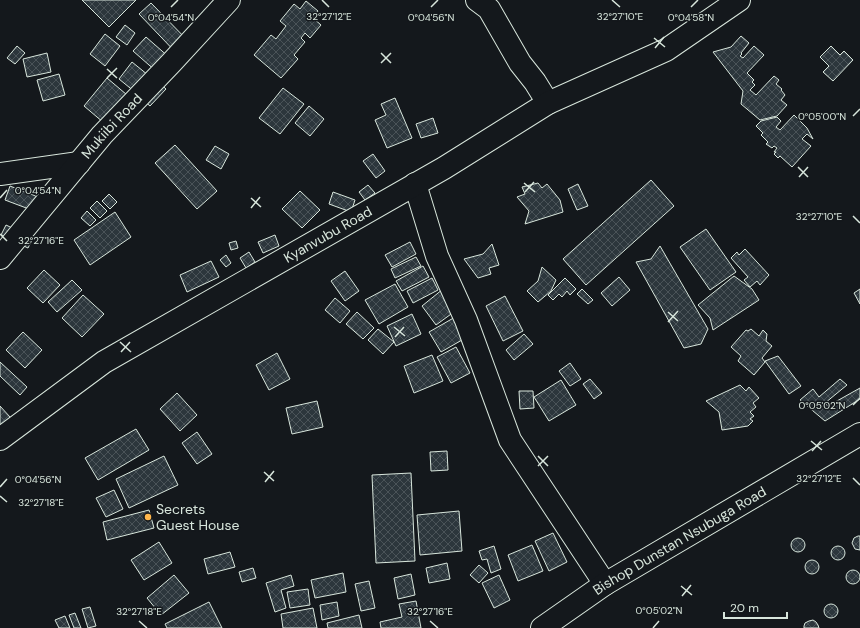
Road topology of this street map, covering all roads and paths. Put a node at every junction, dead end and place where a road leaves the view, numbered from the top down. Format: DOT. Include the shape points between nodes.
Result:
graph roads {
  1 [pos="229,0"];
  2 [pos="477,0"];
  3 [pos="739,0"];
  4 [pos="548,103"];
  5 [pos="79,163"];
  6 [pos="0,174"];
  7 [pos="415,184"];
  8 [pos="0,258"];
  9 [pos="860,434"];
  10 [pos="0,438"];
  11 [pos="605,584"];
  12 [pos="542,628"];
  1 -- 5 [label="street, Mukiibi Road" via="102,135"];
  2 -- 4 [label="street" via="489,9 520,63"];
  3 -- 4 [label="street, Kyanvubu Road" via="666,50"];
  4 -- 7 [label="street, Kyanvubu Road"];
  5 -- 6 [label="street"];
  5 -- 8 [label="street, Mukiibi Road"];
  7 -- 10 [label="street, Kyanvubu Road" via="104,362"];
  7 -- 11 [label="street" via="437,256 466,320 510,440"];
  9 -- 11 [label="street, Bishop Dunstan Nsubuga Road"];
  11 -- 12 [label="street, Bishop Dunstan Nsubuga Road"];
}
